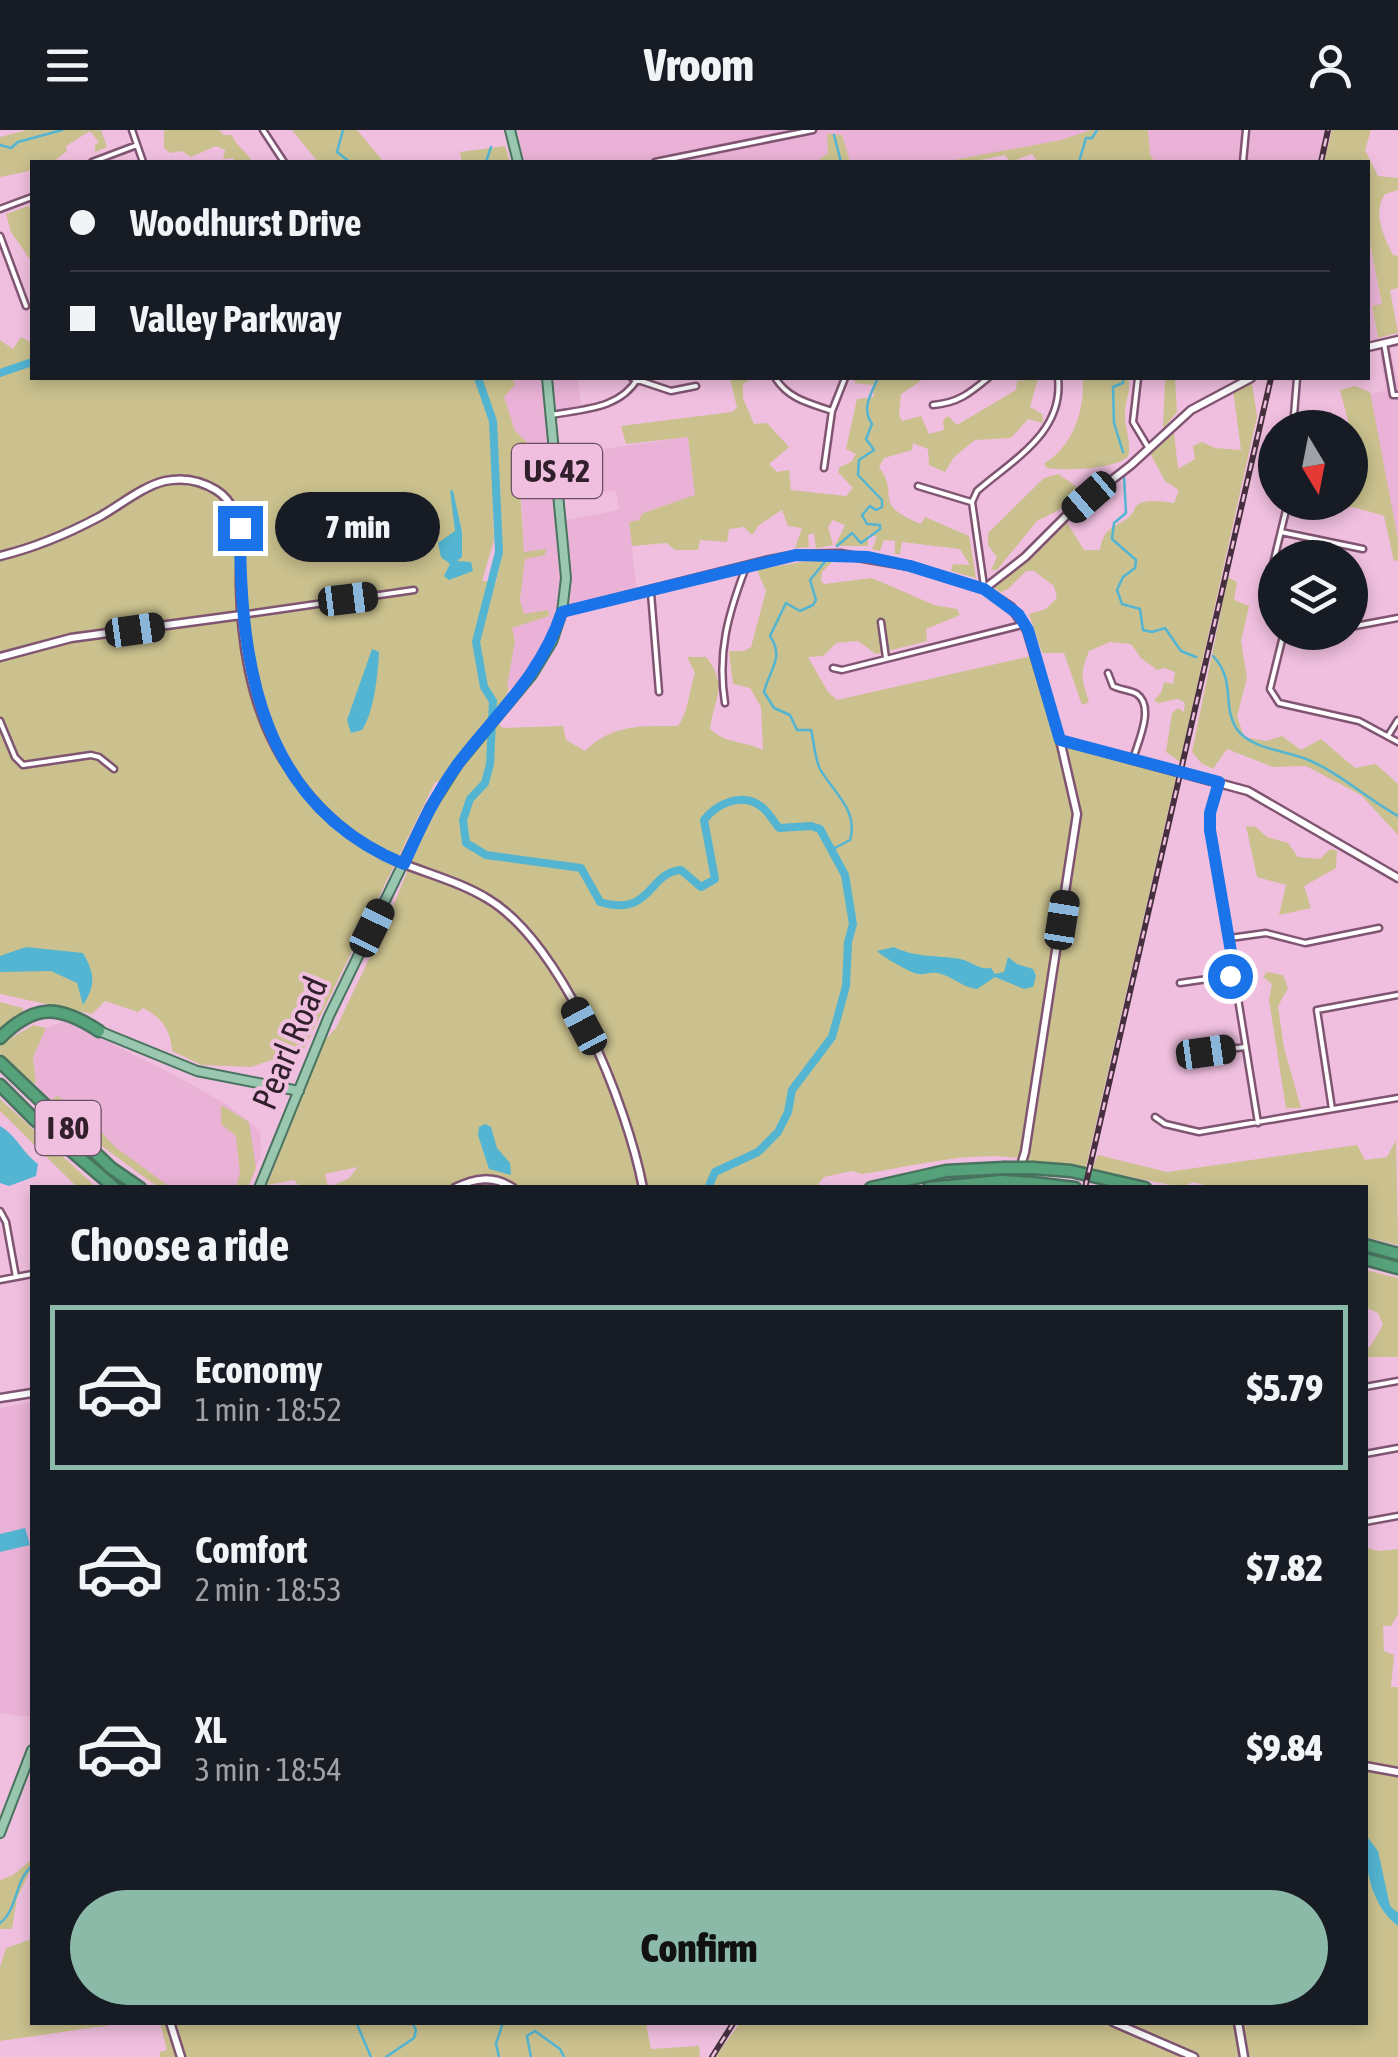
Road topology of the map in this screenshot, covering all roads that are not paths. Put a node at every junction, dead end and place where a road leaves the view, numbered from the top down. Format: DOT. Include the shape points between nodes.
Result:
graph roads {
  1 [pos="132,130"];
  2 [pos="263,130"];
  3 [pos="510,130"];
  4 [pos="813,130"];
  5 [pos="1246,130"];
  6 [pos="137,146"];
  7 [pos="98,160"];
  8 [pos="142,160"];
  9 [pos="283,160"];
  10 [pos="518,160"];
  11 [pos="664,160"];
  12 [pos="1243,160"];
  13 [pos="30,199"];
  14 [pos="0,209"];
  15 [pos="0,236"];
  16 [pos="26,306"];
  17 [pos="1398,340"];
  18 [pos="1384,343"];
  19 [pos="1370,346"];
  20 [pos="547,380"];
  21 [pos="635,380"];
  22 [pos="641,380"];
  23 [pos="777,380"];
  24 [pos="844,380"];
  25 [pos="986,380"];
  26 [pos="1058,380"];
  27 [pos="1138,380"];
  28 [pos="1246,380"];
  29 [pos="1297,380"];
  30 [pos="696,386"];
  31 [pos="1398,395"];
  32 [pos="934,405"];
  33 [pos="1294,410"];
  34 [pos="832,411"];
  35 [pos="552,415"];
  36 [pos="1148,447"];
  37 [pos="824,468"];
  38 [pos="918,486"];
  39 [pos="972,502"];
  40 [pos="1284,520"];
  41 [pos="1281,532"];
  42 [pos="1279,540"];
  43 [pos="1320,540"];
  44 [pos="0,556"];
  45 [pos="746,566"];
  46 [pos="984,589"];
  47 [pos="414,590"];
  48 [pos="651,592"];
  49 [pos="562,612"];
  50 [pos="241,615"];
  51 [pos="1398,618"];
  52 [pos="881,622"];
  53 [pos="1368,623"];
  54 [pos="1024,624"];
  55 [pos="1280,650"];
  56 [pos="0,658"];
  57 [pos="886,658"];
  58 [pos="832,668"];
  59 [pos="1108,673"];
  60 [pos="659,692"];
  61 [pos="725,703"];
  62 [pos="1398,720"];
  63 [pos="0,722"];
  64 [pos="1388,736"];
  65 [pos="1060,740"];
  66 [pos="1398,742"];
  67 [pos="1134,759"];
  68 [pos="114,769"];
  69 [pos="1219,782"];
  70 [pos="404,864"];
  71 [pos="1398,878"];
  72 [pos="1379,928"];
  73 [pos="1230,938"];
  74 [pos="1235,975"];
  75 [pos="1180,982"];
  76 [pos="1398,996"];
  77 [pos="100,1031"];
  78 [pos="2,1038"];
  79 [pos="1245,1047"];
  80 [pos="1206,1052"];
  81 [pos="0,1062"];
  82 [pos="0,1085"];
  83 [pos="299,1091"];
  84 [pos="1398,1098"];
  85 [pos="1332,1110"];
  86 [pos="1155,1117"];
  87 [pos="1258,1122"];
  88 [pos="111,1185"];
  89 [pos="136,1185"];
  90 [pos="260,1185"];
  91 [pos="461,1185"];
  92 [pos="504,1185"];
  93 [pos="642,1185"];
  94 [pos="884,1185"];
  95 [pos="966,1185"];
  96 [pos="1015,1185"];
  97 [pos="1049,1185"];
  98 [pos="1133,1185"];
  99 [pos="0,1211"];
  100 [pos="1368,1246"];
  101 [pos="1398,1254"];
  102 [pos="1368,1261"];
  103 [pos="1398,1268"];
  104 [pos="30,1274"];
  105 [pos="16,1276"];
  106 [pos="0,1280"];
  107 [pos="1398,1381"];
  108 [pos="1368,1387"];
  109 [pos="30,1393"];
  110 [pos="0,1398"];
  111 [pos="1398,1448"];
  112 [pos="1368,1453"];
  113 [pos="1398,1516"];
  114 [pos="1368,1521"];
  115 [pos="30,1755"];
  116 [pos="1368,1767"];
  117 [pos="1398,1772"];
  118 [pos="0,1833"];
  119 [pos="171,2025"];
  120 [pos="1120,2025"];
  121 [pos="1239,2025"];
  122 [pos="181,2057"];
  123 [pos="1194,2057"];
  124 [pos="1244,2057"];
  1 -- 6 [label="street"];
  2 -- 9 [label="street"];
  3 -- 10 [label="main road"];
  4 -- 11 [label="street"];
  5 -- 12 [label="street"];
  6 -- 7 [label="street"];
  6 -- 8 [label="street"];
  13 -- 14 [label="street"];
  15 -- 16 [label="street"];
  17 -- 18 [label="street"];
  18 -- 19 [label="street"];
  18 -- 31 [label="street"];
  20 -- 35 [label="main road, Pearl Road / US 42"];
  21 -- 35 [label="street" via="613,402"];
  22 -- 30 [label="street" via="671,391"];
  23 -- 34 [label="street" via="795,398"];
  24 -- 34 [label="street"];
  25 -- 32 [label="street" via="953,404"];
  26 -- 39 [label="street" via="1056,412 1046,430"];
  27 -- 36 [label="street" via="1133,422"];
  28 -- 36 [label="street" via="1191,410"];
  29 -- 33 [label="street"];
  34 -- 37 [label="street"];
  35 -- 49 [label="main road, Pearl Road / US 42" via="566,562"];
  36 -- 46 [label="street"];
  38 -- 39 [label="street"];
  39 -- 46 [label="street"];
  40 -- 41 [label="street"];
  41 -- 42 [label="street"];
  41 -- 43 [label="street"];
  44 -- 50 [label="street" via="95,519 163,481 193,479 219,491 240,528"];
  45 -- 46 [label="street" via="796,555 868,557"];
  45 -- 48 [label="street"];
  45 -- 61 [label="street" via="722,646"];
  46 -- 54 [label="street"];
  47 -- 50 [label="street"];
  48 -- 49 [label="street"];
  48 -- 60 [label="street"];
  49 -- 70 [label="main road, Pearl Road / US 42" via="542,661 430,808"];
  50 -- 56 [label="street" via="72,638"];
  50 -- 70 [label="street" via="250,674 277,750 328,816"];
  51 -- 53 [label="street"];
  52 -- 57 [label="street"];
  54 -- 57 [label="street"];
  54 -- 65 [label="street"];
  55 -- 64 [label="street" via="1270,689 1279,703 1359,721"];
  57 -- 58 [label="street"];
  59 -- 67 [label="street" via="1113,686 1144,702"];
  62 -- 64 [label="street"];
  63 -- 68 [label="street" via="23,764 91,756"];
  64 -- 66 [label="street"];
  65 -- 67 [label="street"];
  65 -- 96 [label="street" via="1077,821"];
  67 -- 69 [label="street"];
  69 -- 71 [label="street" via="1248,791"];
  69 -- 73 [label="street" via="1210,830"];
  70 -- 83 [label="main road, Pearl Road / US 42"];
  70 -- 93 [label="street" via="489,899 534,940 600,1055 622,1106"];
  72 -- 73 [label="street" via="1305,943 1266,933"];
  73 -- 74 [label="street"];
  74 -- 75 [label="street"];
  74 -- 79 [label="street"];
  76 -- 85 [label="street" via="1317,1010"];
  77 -- 78 [label="highway" via="42,1010"];
  77 -- 83 [label="main road" via="197,1071"];
  79 -- 80 [label="street"];
  79 -- 87 [label="street"];
  81 -- 89 [label="highway, I 80"];
  82 -- 88 [label="highway, I 80"];
  83 -- 90 [label="main road, Pearl Road / US 42"];
  84 -- 85 [label="street"];
  85 -- 87 [label="street"];
  86 -- 87 [label="street" via="1199,1132"];
  91 -- 92 [label="street" via="474,1179"];
  94 -- 98 [label="highway, bridge" via="946,1171 1033,1168"];
  95 -- 97 [label="highway, bridge"];
  99 -- 105 [label="street"];
  100 -- 101 [label="highway"];
  102 -- 103 [label="highway"];
  104 -- 105 [label="street"];
  105 -- 106 [label="street"];
  107 -- 108 [label="street"];
  109 -- 110 [label="street"];
  111 -- 112 [label="street"];
  113 -- 114 [label="street"];
  115 -- 118 [label="main road"];
  116 -- 117 [label="street"];
  119 -- 122 [label="street"];
  120 -- 123 [label="street"];
  121 -- 124 [label="street"];
}
